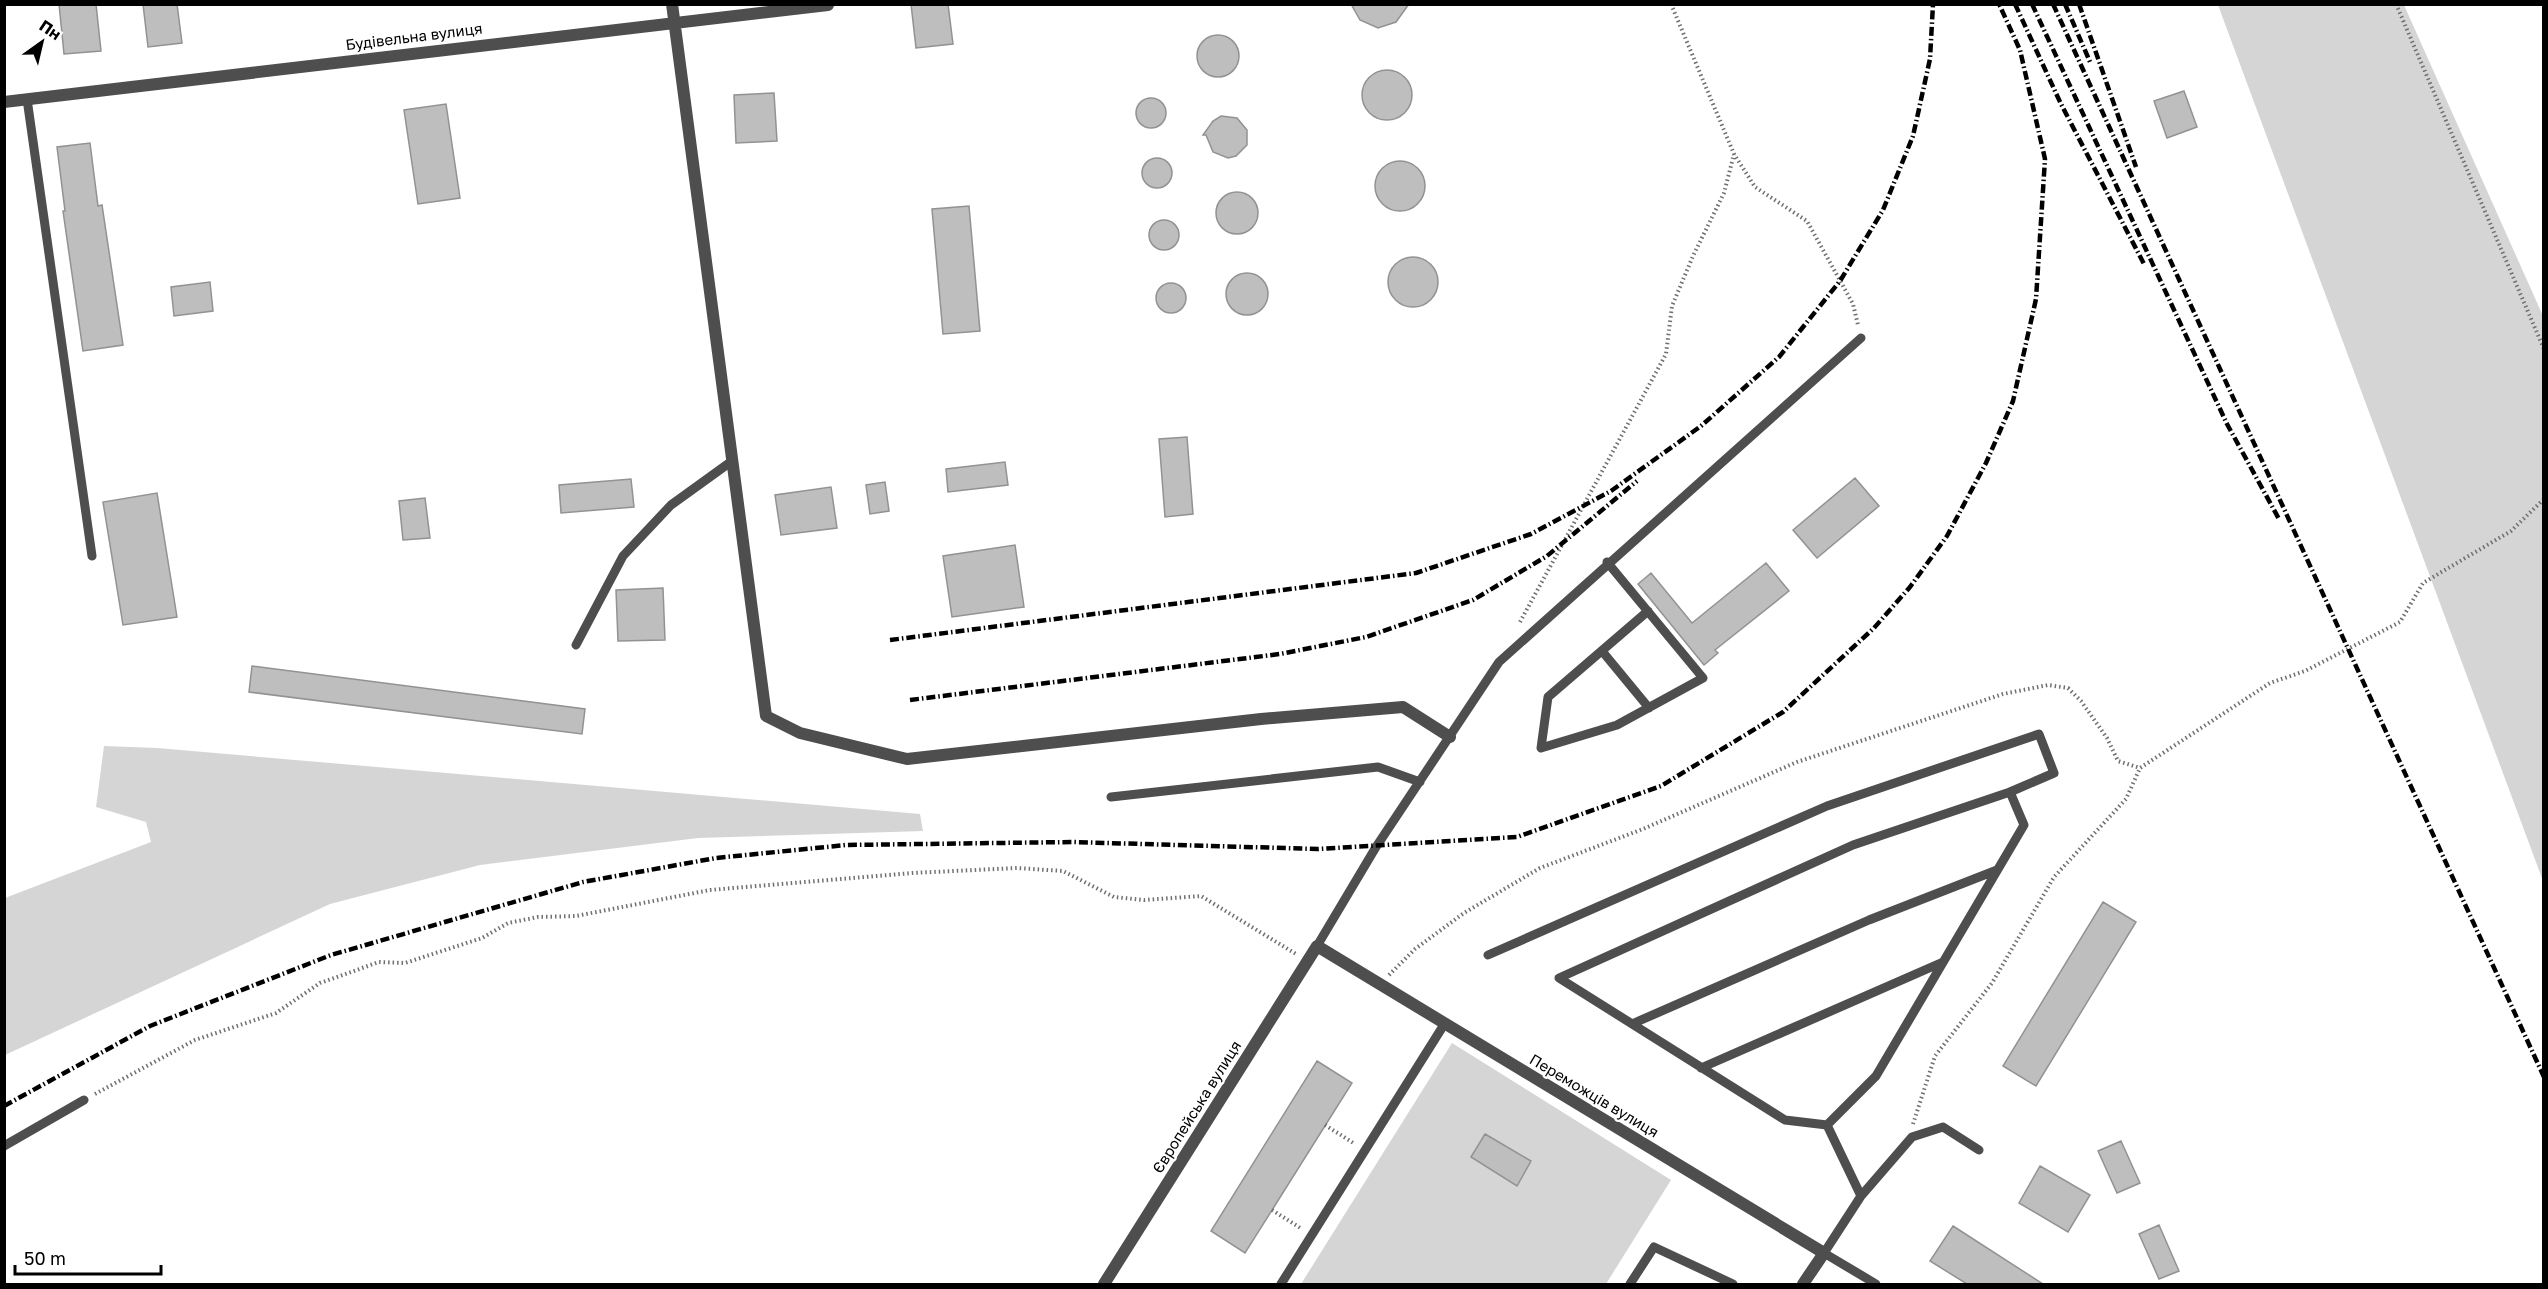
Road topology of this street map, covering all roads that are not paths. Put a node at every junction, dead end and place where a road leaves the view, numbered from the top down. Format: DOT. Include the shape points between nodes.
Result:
graph roads {
  1 [pos="672,4"];
  2 [pos="828,4"];
  3 [pos="674,21"];
  4 [pos="27,99"];
  5 [pos="4,102"];
  6 [pos="1861,338"];
  7 [pos="732,461"];
  8 [pos="92,556"];
  9 [pos="1607,562"];
  10 [pos="1648,611"];
  11 [pos="576,645"];
  12 [pos="1602,651"];
  13 [pos="1649,708"];
  14 [pos="1450,737"];
  15 [pos="1420,782"];
  16 [pos="2010,792"];
  17 [pos="1111,797"];
  18 [pos="1997,870"];
  19 [pos="1317,946"];
  20 [pos="1488,955"];
  21 [pos="1943,962"];
  22 [pos="1445,1023"];
  23 [pos="1632,1024"];
  24 [pos="1701,1068"];
  25 [pos="84,1100"];
  26 [pos="1827,1125"];
  27 [pos="4,1146"];
  28 [pos="1979,1150"];
  29 [pos="1861,1196"];
  30 [pos="1824,1253"];
  31 [pos="1104,1284"];
  32 [pos="1281,1284"];
  33 [pos="1630,1284"];
  34 [pos="1733,1284"];
  35 [pos="1803,1284"];
  36 [pos="1876,1284"];
  1 -- 3 [label="street"];
  2 -- 3 [label="street, Будівельна вулиця"];
  3 -- 4 [label="street, Будівельна вулиця"];
  3 -- 7 [label="street"];
  4 -- 5 [label="street, Будівельна вулиця"];
  4 -- 8 [label="lane"];
  6 -- 9 [label="lane"];
  7 -- 11 [label="lane" via="671,505 624,556"];
  7 -- 14 [label="street" via="766,716 801,733 908,759 1403,707"];
  9 -- 10 [label="lane"];
  9 -- 14 [label="lane" via="1499,662"];
  10 -- 12 [label="lane"];
  10 -- 13 [label="lane" via="1703,678"];
  12 -- 13 [label="lane"];
  12 -- 13 [label="lane" via="1548,697 1541,748 1617,725"];
  14 -- 15 [label="lane"];
  15 -- 17 [label="lane" via="1378,767"];
  15 -- 19 [label="lane"];
  16 -- 18 [label="lane" via="2024,825"];
  16 -- 20 [label="lane" via="2054,773 2039,734 1827,806"];
  16 -- 23 [label="lane" via="1853,845 1559,978"];
  18 -- 21 [label="lane"];
  18 -- 23 [label="lane" via="1869,920"];
  19 -- 22 [label="street, Переможців вулиця"];
  19 -- 31 [label="street, Європейська вулиця"];
  21 -- 24 [label="lane"];
  21 -- 26 [label="lane" via="1875,1076"];
  22 -- 30 [label="street, Переможців вулиця"];
  22 -- 32 [label="lane"];
  23 -- 24 [label="lane"];
  24 -- 26 [label="lane" via="1785,1120"];
  25 -- 27 [label="lane"];
  26 -- 29 [label="lane"];
  28 -- 29 [label="lane" via="1942,1127 1912,1137"];
  29 -- 30 [label="lane"];
  30 -- 35 [label="street"];
  30 -- 36 [label="lane"];
  33 -- 34 [label="lane" via="1654,1246"];
}
